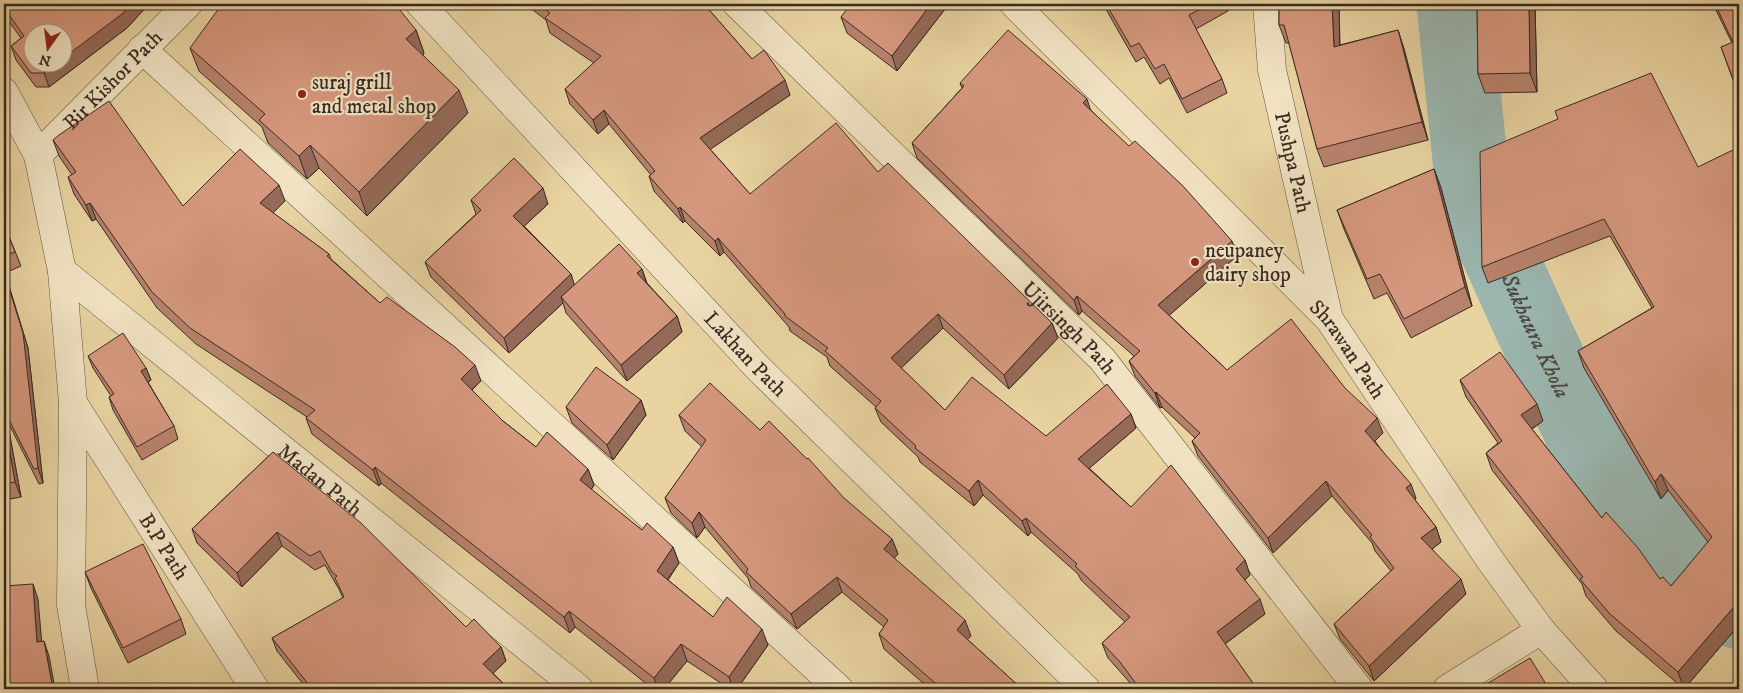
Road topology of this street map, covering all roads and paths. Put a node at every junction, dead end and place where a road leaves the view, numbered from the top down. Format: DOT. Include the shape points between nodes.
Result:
graph roads {
  1 [pos="188,4"];
  2 [pos="420,4"];
  3 [pos="736,4"];
  4 [pos="1014,4"];
  5 [pos="1268,4"];
  6 [pos="142,49"];
  7 [pos="4,92"];
  8 [pos="38,155"];
  9 [pos="62,271"];
  10 [pos="1329,320"];
  11 [pos="73,403"];
  12 [pos="1541,630"];
  13 [pos="85,689"];
  14 [pos="255,689"];
  15 [pos="579,689"];
  16 [pos="840,689"];
  17 [pos="1086,689"];
  18 [pos="1359,689"];
  19 [pos="1447,689"];
  20 [pos="1594,689"];
  1 -- 6 [label="street, Bir Kishor Path"];
  2 -- 17 [label="street, Lakhan Path" via="757,367"];
  3 -- 18 [label="street, Ujirsingh Path" via="1102,359"];
  4 -- 10 [label="street, Shrawan Path"];
  5 -- 10 [label="street, Pushpa Path" via="1272,70"];
  6 -- 8 [label="street, Bir Kishor Path"];
  6 -- 16 [label="street"];
  7 -- 8 [label="street"];
  8 -- 9 [label="street"];
  9 -- 11 [label="street"];
  9 -- 15 [label="street, Madan Path"];
  10 -- 12 [label="street, Shrawan Path" via="1490,560"];
  11 -- 13 [label="street" via="71,605"];
  11 -- 14 [label="street, B.P Path"];
  12 -- 19 [label="street"];
  12 -- 20 [label="street, Shrawan Path"];
}
